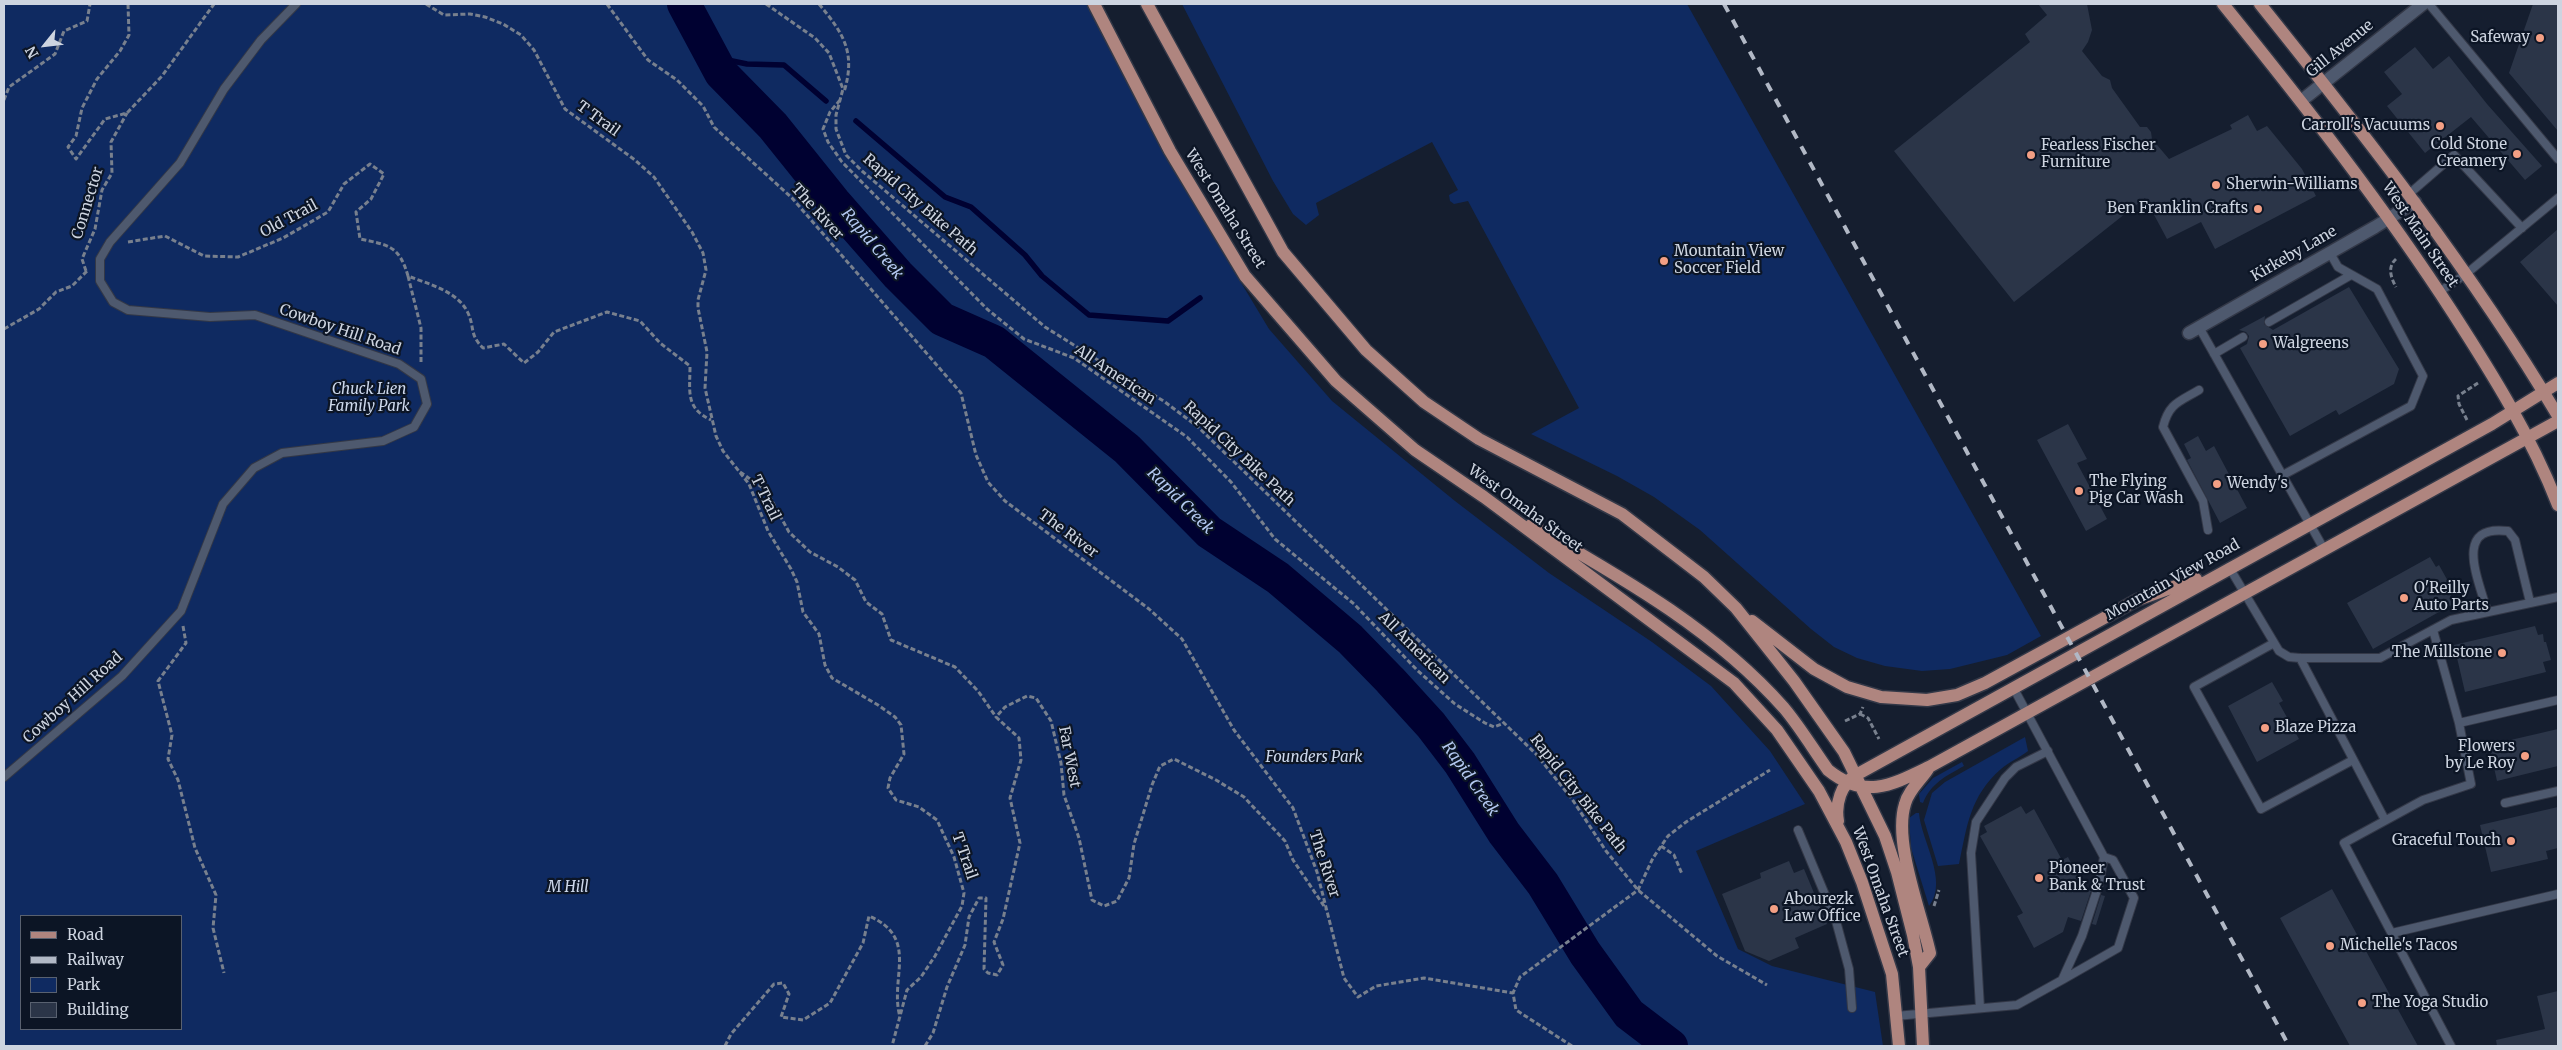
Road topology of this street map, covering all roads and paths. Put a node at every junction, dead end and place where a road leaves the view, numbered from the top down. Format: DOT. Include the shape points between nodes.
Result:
graph roads {
  1 [pos="90,4"];
  2 [pos="128,4"];
  3 [pos="214,4"];
  4 [pos="296,4"];
  5 [pos="426,4"];
  6 [pos="607,4"];
  7 [pos="766,4"];
  8 [pos="819,4"];
  9 [pos="1094,4"];
  10 [pos="1147,4"];
  11 [pos="2223,4"];
  12 [pos="2260,4"];
  13 [pos="2423,4"];
  14 [pos="2429,4"];
  15 [pos="2323,83"];
  16 [pos="842,98"];
  17 [pos="4,100"];
  18 [pos="2301,101"];
  19 [pos="127,113"];
  20 [pos="2558,159"];
  21 [pos="2412,198"];
  22 [pos="2558,198"];
  23 [pos="2389,217"];
  24 [pos="2522,228"];
  25 [pos="2330,253"];
  26 [pos="2396,259"];
  27 [pos="100,260"];
  28 [pos="86,271"];
  29 [pos="2466,274"];
  30 [pos="2351,275"];
  31 [pos="408,276"];
  32 [pos="2396,287"];
  33 [pos="2439,292"];
  34 [pos="2269,322"];
  35 [pos="4,328"];
  36 [pos="2194,330"];
  37 [pos="2243,337"];
  38 [pos="2214,354"];
  39 [pos="422,379"];
  40 [pos="2478,383"];
  41 [pos="2558,383"];
  42 [pos="2199,390"];
  43 [pos="2544,392"];
  44 [pos="2513,410"];
  45 [pos="2558,416"];
  46 [pos="712,420"];
  47 [pos="2468,420"];
  48 [pos="2558,421"];
  49 [pos="2528,438"];
  50 [pos="738,470"];
  51 [pos="2283,475"];
  52 [pos="1484,498"];
  53 [pos="2558,505"];
  54 [pos="2310,523"];
  55 [pos="2208,530"];
  56 [pos="2325,550"];
  57 [pos="2229,567"];
  58 [pos="2246,594"];
  59 [pos="2558,597"];
  60 [pos="2530,602"];
  61 [pos="1736,608"];
  62 [pos="181,611"];
  63 [pos="2487,611"];
  64 [pos="2433,630"];
  65 [pos="2274,643"];
  66 [pos="2300,658"];
  67 [pos="2013,688"];
  68 [pos="2558,700"];
  69 [pos="1865,704"];
  70 [pos="2028,713"];
  71 [pos="1860,714"];
  72 [pos="996,718"];
  73 [pos="1845,721"];
  74 [pos="1505,723"];
  75 [pos="2458,723"];
  76 [pos="1879,739"];
  77 [pos="2048,750"];
  78 [pos="2353,760"];
  79 [pos="1929,767"];
  80 [pos="1770,770"];
  81 [pos="4,777"];
  82 [pos="1852,778"];
  83 [pos="1863,787"];
  84 [pos="2558,791"];
  85 [pos="2505,803"];
  86 [pos="2385,820"];
  87 [pos="1840,829"];
  88 [pos="1798,830"];
  89 [pos="1661,846"];
  90 [pos="2104,857"];
  91 [pos="1682,874"];
  92 [pos="1638,890"];
  93 [pos="2558,894"];
  94 [pos="1328,911"];
  95 [pos="2392,933"];
  96 [pos="1919,967"];
  97 [pos="224,974"];
  98 [pos="2062,980"];
  99 [pos="1767,986"];
  100 [pos="1513,993"];
  101 [pos="1852,1008"];
  102 [pos="1980,1008"];
  103 [pos="1921,1013"];
  104 [pos="1896,1016"];
  105 [pos="900,1018"];
  106 [pos="725,1046"];
  107 [pos="892,1046"];
  108 [pos="924,1046"];
  109 [pos="1572,1046"];
  110 [pos="1899,1046"];
  111 [pos="1923,1046"];
  112 [pos="2451,1046"];
  1 -- 17 [label="path" via="87,22 64,31 55,54 9,87"];
  2 -- 19 [label="path" via="129,35 97,79 82,108 76,136 68,147 76,159 105,119"];
  3 -- 19 [label="path" via="162,76"];
  4 -- 27 [label="lane" via="261,40 224,89 180,162 110,242"];
  5 -- 46 [label="path, T Trail" via="444,15 485,17 520,35 534,50 565,108 654,177 679,210 699,244 704,261 704,280 698,300 707,352 705,388"];
  6 -- 94 [label="path, The River" via="648,60 677,80 703,106 714,127 792,198 961,393 976,454 988,482 1005,501 1149,609 1182,639 1234,730 1292,808"];
  7 -- 16 [label="path, Rapid City Bike Path" via="815,38 829,53"];
  8 -- 16 [label="path, All American" via="831,18 849,54 850,72"];
  9 -- 52 [label="main road, West Omaha Street" via="1170,151 1245,276 1336,381 1415,450"];
  10 -- 61 [label="main road, West Omaha Street" via="1283,252 1366,350 1424,402 1480,439 1622,514 1704,577"];
  11 -- 18 [label="main road, West Main Street"];
  12 -- 15 [label="main road, West Main Street"];
  13 -- 15 [label="street, Gill Avenue"];
  14 -- 20 [label="lane"];
  15 -- 18 [label="street, Gill Avenue"];
  15 -- 21 [label="main road, West Main Street"];
  16 -- 74 [label="path, Rapid City Bike Path" via="836,115 836,129 846,155 862,171 1045,327 1158,397 1198,427"];
  16 -- 74 [label="path, All American" via="830,112 823,129 832,148 842,162 987,309 1024,339 1074,358 1187,437 1231,482 1275,539 1354,604 1417,670 1455,704 1485,723 1494,726"];
  18 -- 23 [label="main road, West Main Street"];
  19 -- 28 [label="path, Connector" via="111,142 112,173 102,190 95,229 82,259"];
  21 -- 23 [label="street, Kirkeby Lane"];
  21 -- 24 [label="lane" via="2454,155"];
  21 -- 29 [label="main road, West Main Street"];
  22 -- 24 [label="lane"];
  23 -- 25 [label="street, Kirkeby Lane"];
  23 -- 33 [label="main road, West Main Street"];
  24 -- 29 [label="lane"];
  25 -- 30 [label="lane" via="2338,267"];
  25 -- 36 [label="street, Kirkeby Lane"];
  26 -- 32 [label="path" via="2390,267"];
  27 -- 28 [label="path"];
  27 -- 31 [label="path, Old Trail" via="127,242 165,236 204,256 238,257 283,238 328,212 344,184 370,164 384,174 371,199 356,212 360,239 390,246 404,260"];
  27 -- 39 [label="lane, Cowboy Hill Road" via="100,281 107,295 128,310 210,318 255,314 399,364"];
  28 -- 35 [label="path" via="72,286 56,292 40,309"];
  29 -- 33 [label="lane"];
  29 -- 43 [label="main road, West Main Street"];
  30 -- 34 [label="lane"];
  30 -- 51 [label="lane" via="2377,289 2423,376 2411,406"];
  31 -- 39 [label="path" via="421,328"];
  31 -- 46 [label="path" via="457,297 468,313 473,338 483,348 504,344 524,363 554,332 607,312 640,320 660,343 690,366 691,403 701,415"];
  33 -- 44 [label="main road, West Main Street"];
  36 -- 38 [label="lane"];
  37 -- 38 [label="lane"];
  38 -- 51 [label="lane"];
  39 -- 62 [label="lane, Cowboy Hill Road" via="426,404 414,427 383,441 282,453 254,468 223,504"];
  40 -- 47 [label="path" via="2458,396"];
  41 -- 43 [label="main road, Mountain View Road"];
  42 -- 55 [label="lane" via="2167,412 2163,427 2203,501"];
  43 -- 44 [label="main road, Mountain View Road"];
  43 -- 45 [label="main road, West Main Street"];
  44 -- 49 [label="main road, West Main Street"];
  44 -- 54 [label="main road, Mountain View Road"];
  46 -- 50 [label="path, T Trail" via="723,452"];
  48 -- 49 [label="main road"];
  49 -- 53 [label="main road, West Main Street" via="2542,463"];
  49 -- 56 [label="main road"];
  50 -- 72 [label="path" via="766,490 789,532 810,552 855,580 866,602 882,614 891,640 955,667 978,691"];
  50 -- 105 [label="path, T Trail" via="749,484 768,531 791,569 803,612 819,634 825,665 832,678 878,705 901,725 904,754 888,788 896,800 919,806 938,820 962,884 962,906 928,968 907,990"];
  51 -- 54 [label="lane"];
  52 -- 82 [label="main road" via="1599,564 1693,624 1784,708 1828,770"];
  52 -- 87 [label="main road, West Omaha Street" via="1734,683 1791,748"];
  54 -- 56 [label="lane"];
  54 -- 57 [label="main road, Mountain View Road"];
  56 -- 58 [label="main road"];
  57 -- 58 [label="lane"];
  57 -- 61 [label="main road" via="2137,600 1985,683 1957,695 1927,700 1881,697 1847,687 1814,669"];
  57 -- 67 [label="main road, Mountain View Road"];
  58 -- 65 [label="lane"];
  58 -- 70 [label="main road"];
  59 -- 60 [label="lane"];
  60 -- 63 [label="lane"];
  60 -- 63 [label="lane" via="2514,540 2508,531 2496,529 2475,539 2472,552"];
  61 -- 82 [label="main road, West Omaha Street" via="1830,731"];
  62 -- 81 [label="lane, Cowboy Hill Road" via="122,676"];
  62 -- 97 [label="path" via="186,643 158,680 172,735 168,759 178,780 195,848 216,895 213,928"];
  63 -- 64 [label="lane" via="2450,620"];
  64 -- 66 [label="lane" via="2380,658"];
  64 -- 75 [label="lane"];
  65 -- 66 [label="lane" via="2289,657"];
  65 -- 78 [label="lane" via="2194,687 2261,810"];
  66 -- 78 [label="lane"];
  67 -- 70 [label="lane"];
  67 -- 82 [label="main road, Mountain View Road"];
  68 -- 75 [label="lane"];
  69 -- 71 [label="path"];
  70 -- 77 [label="lane"];
  70 -- 79 [label="main road"];
  71 -- 73 [label="path"];
  71 -- 76 [label="path" via="1868,718"];
  72 -- 94 [label="path, Far West" via="1005,707 1027,696 1036,698 1051,721 1061,763 1064,795 1079,838 1092,900 1104,906 1117,901 1129,878 1134,844 1152,785 1160,766 1174,758 1244,798 1285,842 1292,860"];
  72 -- 108 [label="path" via="1019,738 1021,760 1010,798 1020,843 1003,919 994,942 1003,965 997,975 984,969 986,898 979,898 969,917 965,945 947,987 933,1034"];
  74 -- 92 [label="path, Rapid City Bike Path" via="1548,768 1606,851"];
  75 -- 86 [label="lane" via="2471,784 2423,800"];
  77 -- 90 [label="lane"];
  77 -- 102 [label="lane" via="2005,778 1976,822 1971,853"];
  78 -- 86 [label="lane"];
  79 -- 83 [label="main road" via="1888,786"];
  79 -- 96 [label="main road" via="1907,798 1902,823 1905,859 1930,953"];
  80 -- 89 [label="path" via="1686,822"];
  82 -- 83 [label="main road, West Omaha Street"];
  82 -- 87 [label="main road" via="1838,800"];
  83 -- 96 [label="main road, West Omaha Street" via="1897,872"];
  84 -- 85 [label="lane"];
  86 -- 95 [label="lane" via="2344,843"];
  87 -- 104 [label="main road, West Omaha Street" via="1862,882 1892,974"];
  88 -- 101 [label="lane" via="1836,921 1849,970"];
  89 -- 91 [label="path" via="1674,855"];
  89 -- 92 [label="path"];
  90 -- 98 [label="lane" via="2082,936"];
  90 -- 98 [label="lane" via="2113,860 2134,898 2118,948"];
  92 -- 99 [label="path, Rapid City Bike Path" via="1717,956"];
  92 -- 100 [label="path" via="1520,977"];
  93 -- 95 [label="lane"];
  94 -- 100 [label="path, The River" via="1344,978 1358,997 1376,986 1424,978"];
  95 -- 112 [label="lane"];
  96 -- 103 [label="main road, West Omaha Street"];
  98 -- 102 [label="lane" via="2017,1004"];
  100 -- 109 [label="path" via="1516,1010"];
  102 -- 103 [label="lane"];
  103 -- 104 [label="lane"];
  103 -- 111 [label="main road, West Omaha Street"];
  104 -- 110 [label="main road, West Omaha Street"];
  105 -- 106 [label="path" via="896,1002 901,964 896,937 883,922 870,916 863,943 830,1003 803,1020 781,1017 789,994 784,983 774,984 731,1034"];
  105 -- 107 [label="path, T Trail"];
}
